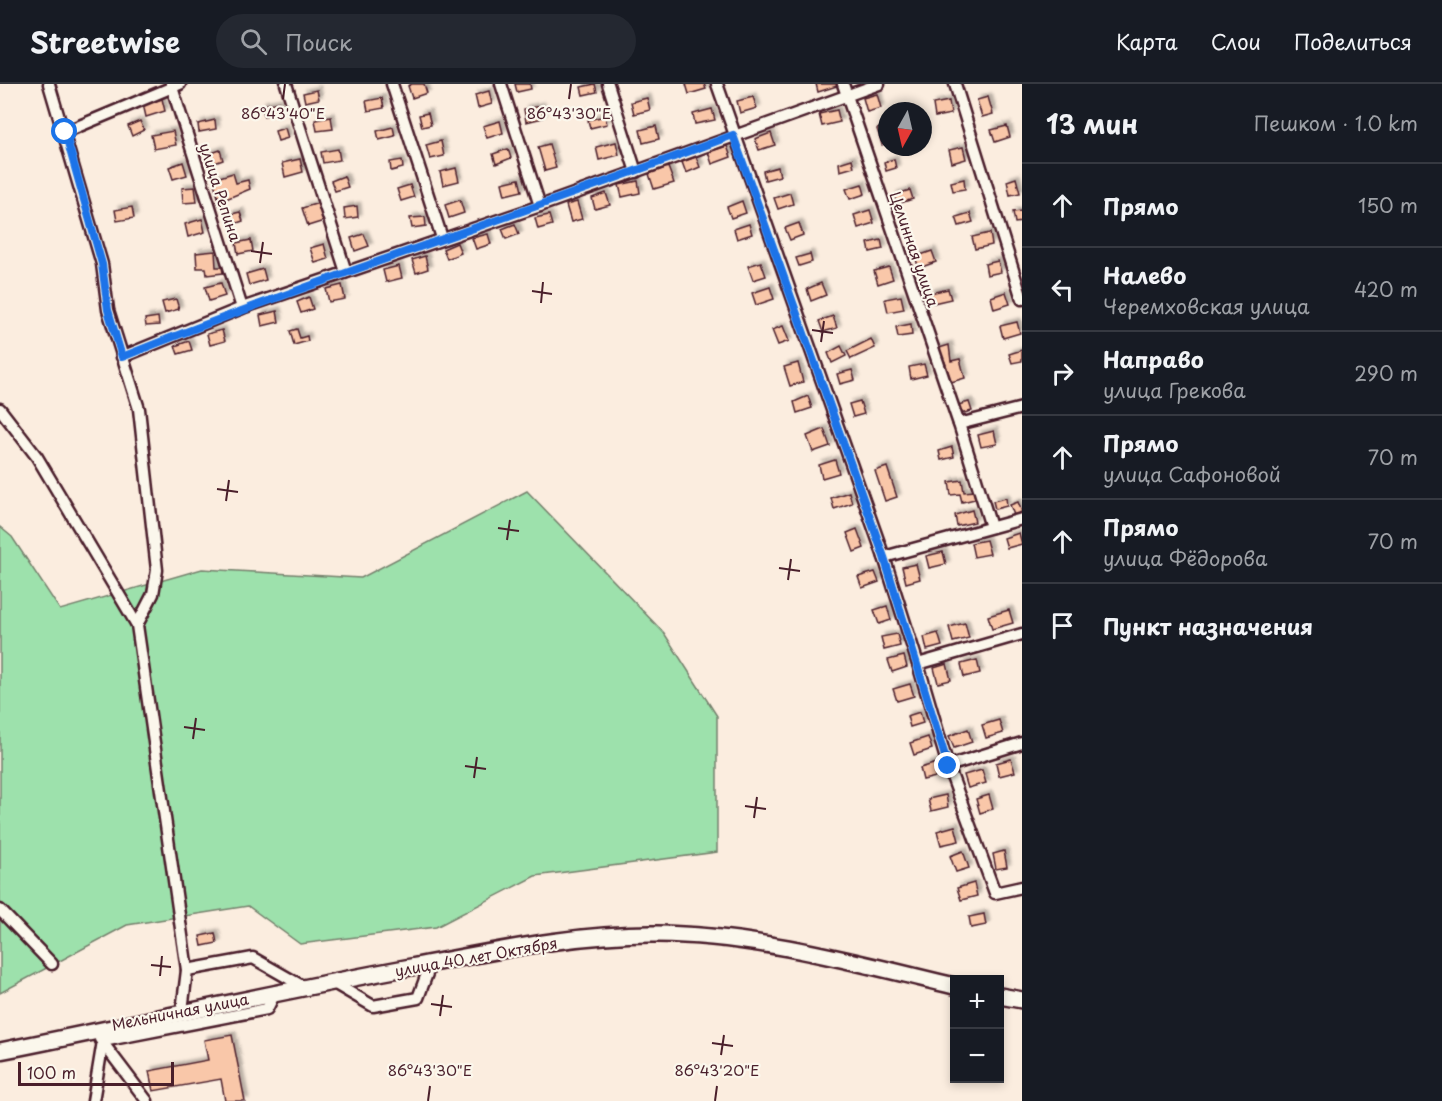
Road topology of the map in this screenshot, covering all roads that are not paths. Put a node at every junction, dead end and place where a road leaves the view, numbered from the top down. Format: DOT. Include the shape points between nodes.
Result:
graph roads {
  1 [pos="50,84"];
  2 [pos="286,84"];
  3 [pos="392,84"];
  4 [pos="501,84"];
  5 [pos="608,84"];
  6 [pos="717,84"];
  7 [pos="879,84"];
  8 [pos="955,84"];
  9 [pos="175,85"];
  10 [pos="845,89"];
  11 [pos="65,132"];
  12 [pos="733,135"];
  13 [pos="636,172"];
  14 [pos="540,206"];
  15 [pos="442,238"];
  16 [pos="346,272"];
  17 [pos="1022,299"];
  18 [pos="242,308"];
  19 [pos="122,357"];
  20 [pos="1022,408"];
  21 [pos="0,409"];
  22 [pos="959,424"];
  23 [pos="1022,519"];
  24 [pos="991,527"];
  25 [pos="884,557"];
  26 [pos="137,625"];
  27 [pos="1022,634"];
  28 [pos="918,664"];
  29 [pos="1022,743"];
  30 [pos="948,766"];
  31 [pos="1022,887"];
  32 [pos="0,910"];
  33 [pos="431,963"];
  34 [pos="52,964"];
  35 [pos="187,970"];
  36 [pos="332,982"];
  37 [pos="950,985"];
  38 [pos="304,987"];
  39 [pos="276,992"];
  40 [pos="1004,997"];
  41 [pos="1022,1000"];
  42 [pos="182,1011"];
  43 [pos="90,1031"];
  44 [pos="103,1041"];
  45 [pos="0,1051"];
  46 [pos="93,1101"];
  47 [pos="147,1101"];
  1 -- 11 [label="street"];
  2 -- 16 [label="street"];
  3 -- 15 [label="street"];
  4 -- 14 [label="street"];
  5 -- 13 [label="street"];
  6 -- 12 [label="street"];
  7 -- 10 [label="street"];
  8 -- 17 [label="street"];
  9 -- 11 [label="street"];
  9 -- 18 [label="street, улица Репина"];
  10 -- 12 [label="street"];
  10 -- 22 [label="street, Целинная улица"];
  11 -- 19 [label="street" via="102,264 108,310"];
  12 -- 13 [label="street"];
  12 -- 25 [label="street"];
  13 -- 14 [label="street"];
  14 -- 15 [label="street"];
  15 -- 16 [label="street"];
  16 -- 18 [label="street"];
  18 -- 19 [label="street"];
  19 -- 26 [label="street" via="139,409 157,570 153,594"];
  20 -- 22 [label="street"];
  21 -- 26 [label="street" via="37,457"];
  22 -- 24 [label="street, Целинная улица"];
  23 -- 24 [label="street"];
  24 -- 25 [label="street"];
  25 -- 28 [label="street"];
  26 -- 35 [label="street"];
  27 -- 28 [label="street"];
  28 -- 30 [label="street"];
  29 -- 30 [label="street"];
  30 -- 31 [label="street" via="995,893"];
  32 -- 34 [label="street"];
  33 -- 36 [label="main road, улица 40 лет Октября"];
  33 -- 36 [label="street" via="418,998 373,1006"];
  33 -- 37 [label="main road, улица 40 лет Октября" via="573,940 666,934 724,938"];
  35 -- 38 [label="street" via="253,958"];
  35 -- 42 [label="street"];
  36 -- 38 [label="main road, улица 40 лет Октября"];
  38 -- 39 [label="main road, улица 40 лет Октября"];
  39 -- 42 [label="main road, улица 40 лет Октября"];
  39 -- 44 [label="street, Мельничная улица" via="267,1009"];
  40 -- 41 [label="main road"];
  42 -- 43 [label="main road, улица 40 лет Октября"];
  43 -- 44 [label="street"];
  43 -- 45 [label="main road, улица 40 лет Октября"];
  44 -- 46 [label="street, Мельничная улица"];
  44 -- 47 [label="street"];
}
